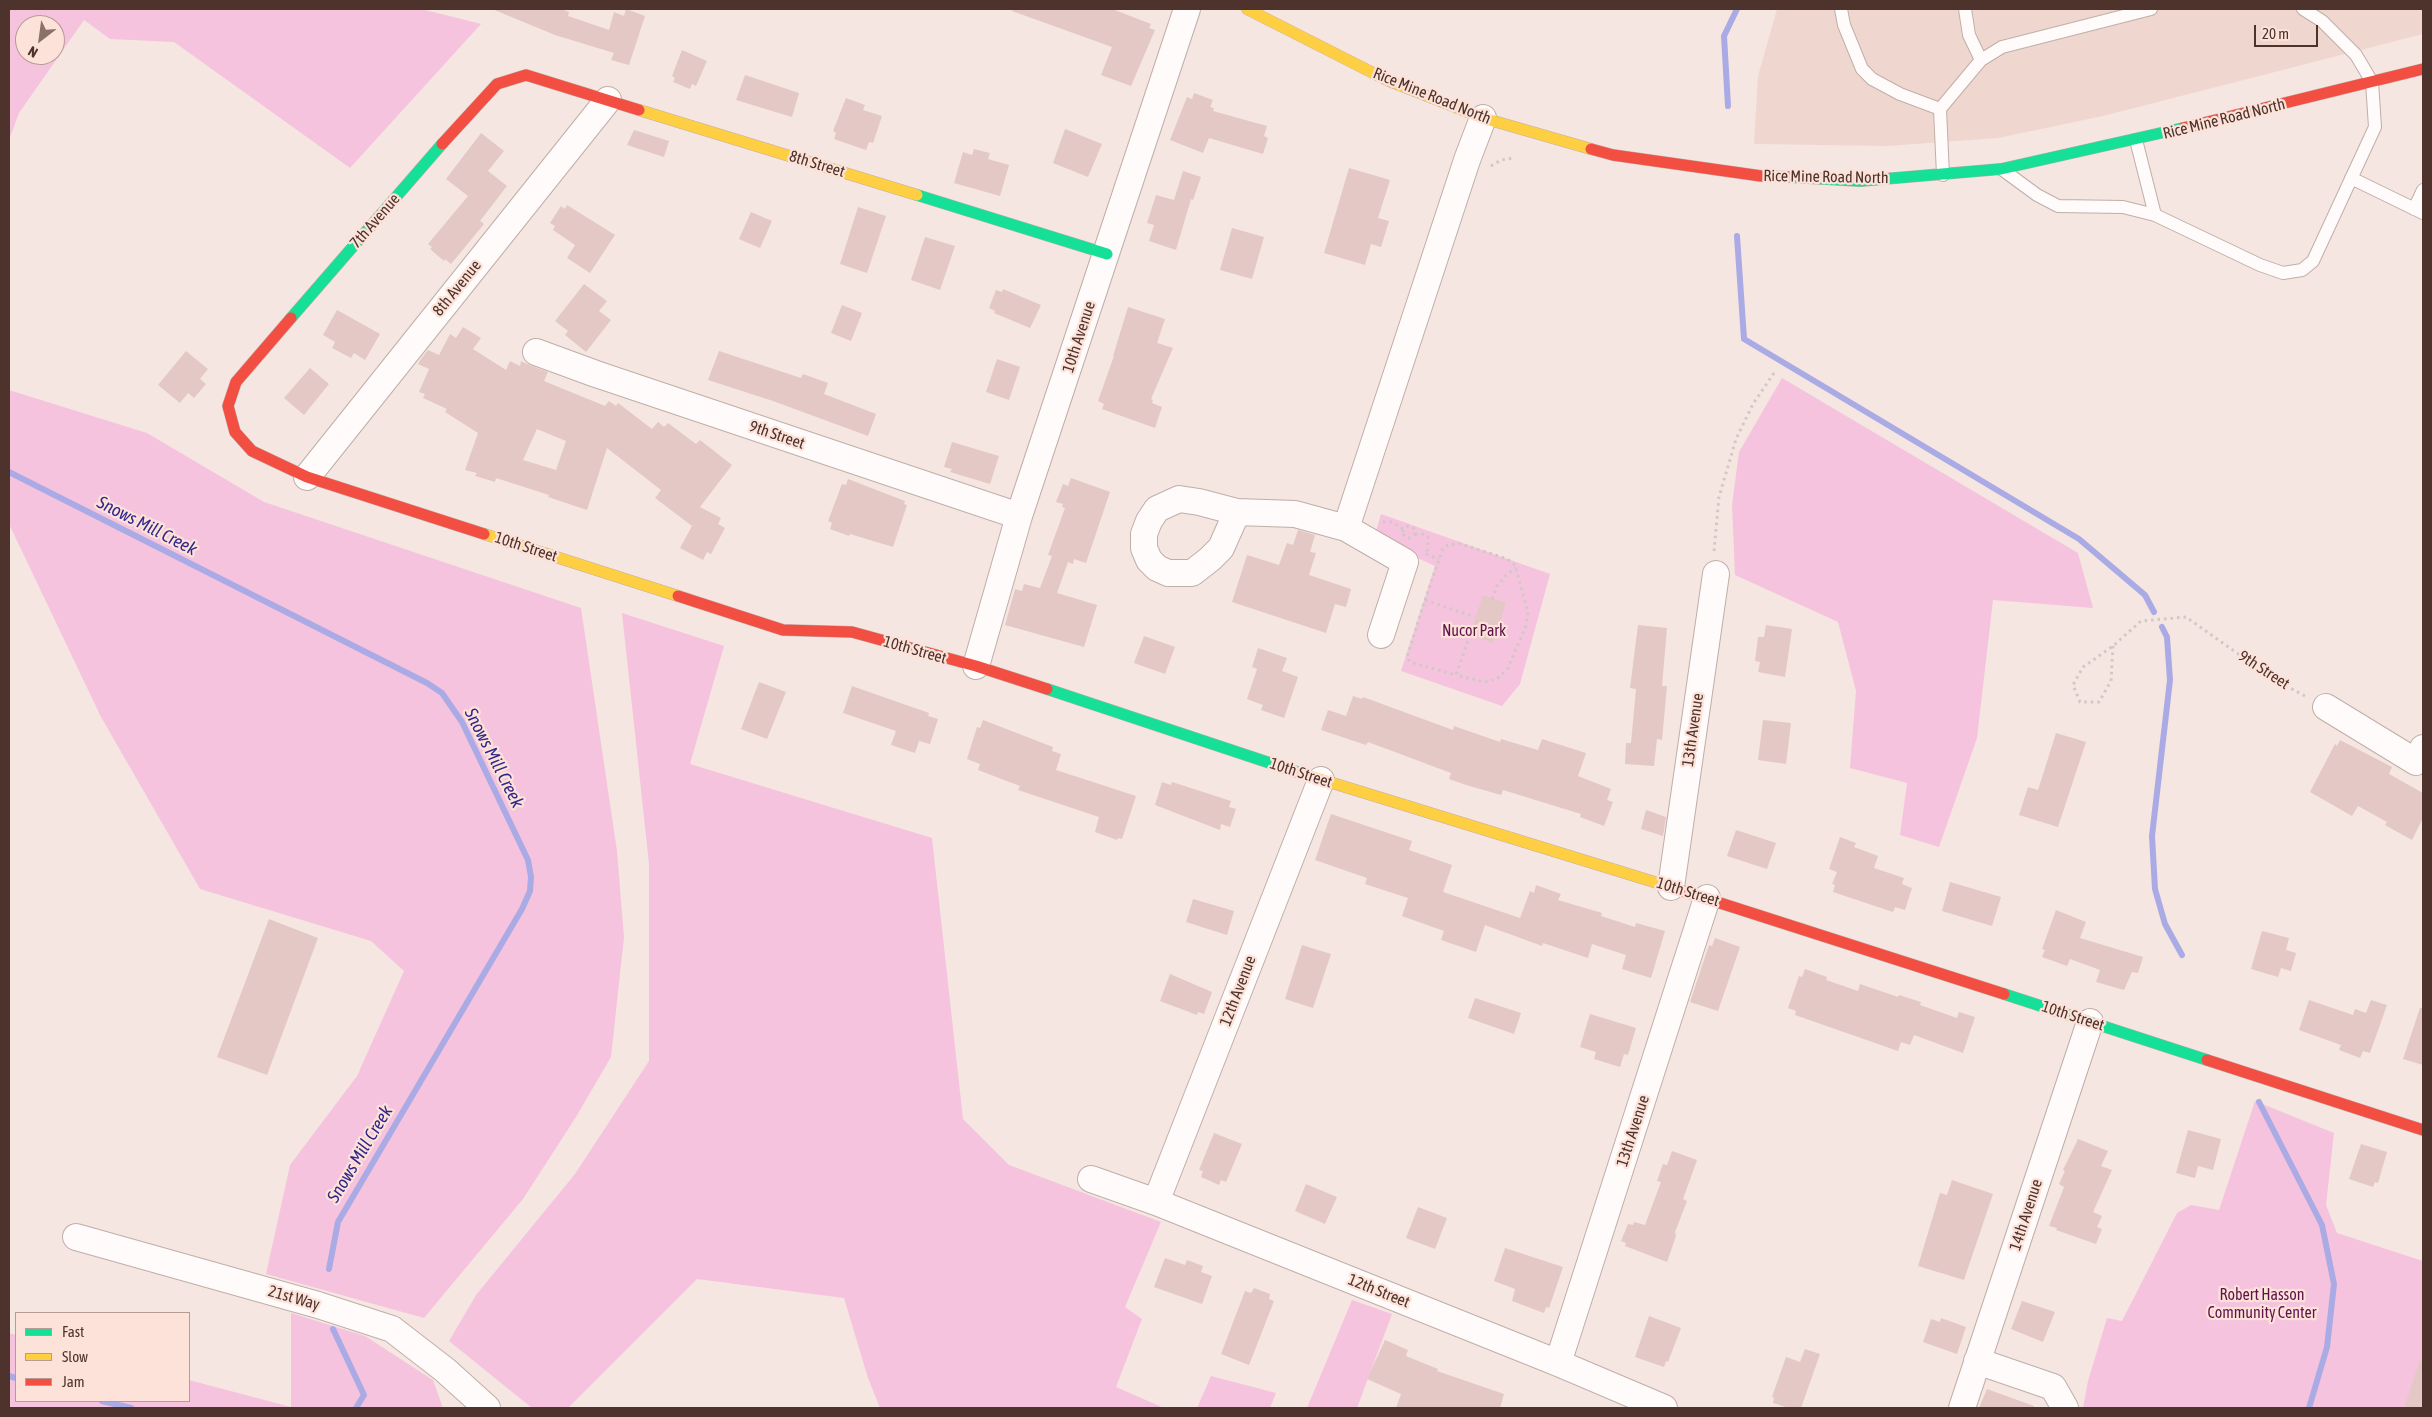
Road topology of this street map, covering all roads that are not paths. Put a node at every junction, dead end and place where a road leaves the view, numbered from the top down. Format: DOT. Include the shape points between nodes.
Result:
graph roads {
  1 [pos="1187,9"];
  2 [pos="1247,9"];
  3 [pos="1841,9"];
  4 [pos="1965,9"];
  5 [pos="2151,9"];
  6 [pos="2303,9"];
  7 [pos="1981,60"];
  8 [pos="2423,69"];
  9 [pos="526,75"];
  10 [pos="2372,82"];
  11 [pos="608,100"];
  12 [pos="1940,109"];
  13 [pos="1483,118"];
  14 [pos="2136,140"];
  15 [pos="2001,169"];
  16 [pos="1943,175"];
  17 [pos="2351,178"];
  18 [pos="2423,190"];
  19 [pos="2419,211"];
  20 [pos="2155,215"];
  21 [pos="1106,254"];
  22 [pos="536,352"];
  23 [pos="236,382"];
  24 [pos="307,477"];
  25 [pos="1237,512"];
  26 [pos="1019,516"];
  27 [pos="1346,528"];
  28 [pos="1716,574"];
  29 [pos="1381,635"];
  30 [pos="976,666"];
  31 [pos="2326,707"];
  32 [pos="2420,755"];
  33 [pos="1321,780"];
  34 [pos="1671,887"];
  35 [pos="1707,898"];
  36 [pos="2090,1022"];
  37 [pos="2423,1130"];
  38 [pos="1091,1180"];
  39 [pos="1156,1202"];
  40 [pos="76,1237"];
  41 [pos="1977,1361"];
  42 [pos="1558,1363"];
  43 [pos="487,1408"];
  44 [pos="1664,1408"];
  45 [pos="1962,1408"];
  46 [pos="2065,1408"];
  1 -- 21 [label="street, 10th Avenue"];
  2 -- 13 [label="street, Rice Mine Road North" via="1389,81"];
  3 -- 12 [label="lane" via="1862,69 1872,79 1900,94"];
  4 -- 7 [label="lane" via="1969,35"];
  5 -- 7 [label="lane" via="2002,47"];
  6 -- 10 [label="lane" via="2322,21 2356,54"];
  7 -- 12 [label="lane"];
  8 -- 10 [label="street, Rice Mine Road North"];
  9 -- 11 [label="street, 8th Street"];
  9 -- 23 [label="street, 7th Avenue" via="497,84 471,110"];
  10 -- 14 [label="street, Rice Mine Road North"];
  10 -- 17 [label="lane" via="2375,126"];
  11 -- 21 [label="street, 8th Street"];
  11 -- 24 [label="street, 8th Avenue"];
  12 -- 16 [label="lane"];
  13 -- 16 [label="street, Rice Mine Road North" via="1613,155 1761,176 1860,181"];
  13 -- 27 [label="street"];
  14 -- 15 [label="street, Rice Mine Road North"];
  14 -- 20 [label="lane"];
  15 -- 16 [label="street, Rice Mine Road North"];
  15 -- 20 [label="lane" via="2036,195 2058,206 2123,207"];
  17 -- 19 [label="lane"];
  17 -- 20 [label="lane" via="2313,261 2302,270 2283,273 2260,265"];
  18 -- 19 [label="lane"];
  21 -- 26 [label="street, 10th Avenue"];
  22 -- 26 [label="street, 9th Street"];
  23 -- 24 [label="street, 10th Street" via="228,406 235,432 252,451"];
  24 -- 30 [label="street, 10th Street" via="783,630 852,632"];
  25 -- 27 [label="street" via="1295,514"];
  26 -- 30 [label="street, 10th Avenue"];
  27 -- 29 [label="street" via="1405,562"];
  28 -- 34 [label="street, 13th Avenue"];
  30 -- 33 [label="street, 10th Street"];
  31 -- 32 [label="street"];
  33 -- 34 [label="street, 10th Street"];
  33 -- 39 [label="street, 12th Avenue"];
  34 -- 35 [label="street, 10th Street"];
  35 -- 36 [label="street, 10th Street"];
  35 -- 42 [label="street, 13th Avenue"];
  36 -- 37 [label="street, 10th Street"];
  36 -- 41 [label="street, 14th Avenue"];
  38 -- 39 [label="street, 12th Street"];
  39 -- 42 [label="street, 12th Street"];
  40 -- 43 [label="street, 21st Way" via="318,1305 392,1330 445,1370"];
  41 -- 45 [label="street, 14th Avenue"];
  41 -- 46 [label="street" via="2053,1387"];
  42 -- 44 [label="street, 12th Street"];
}
